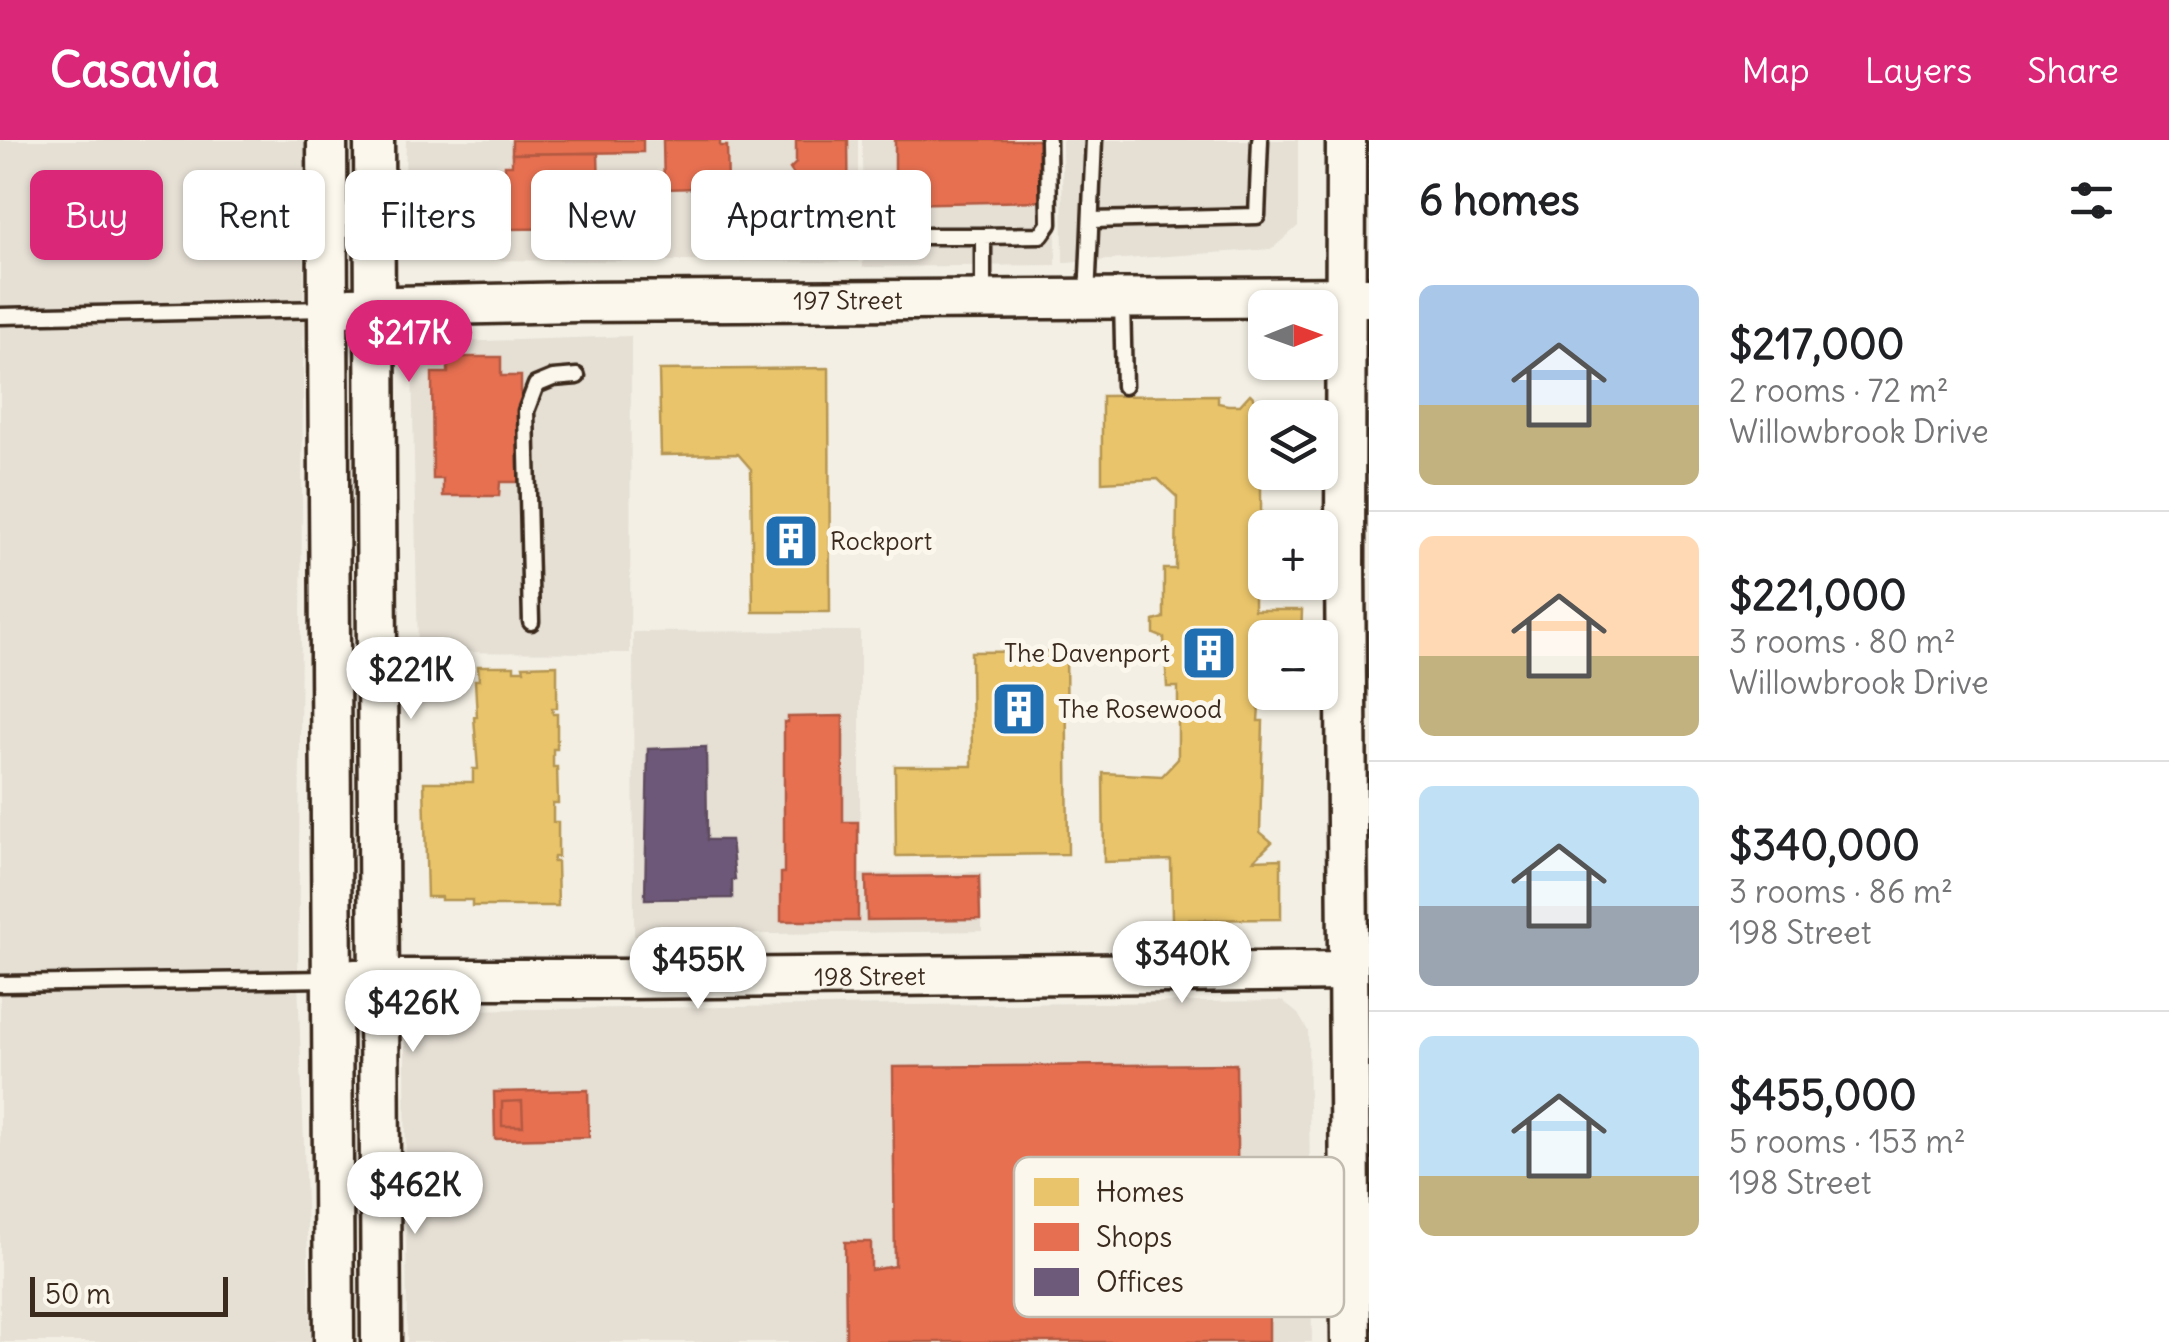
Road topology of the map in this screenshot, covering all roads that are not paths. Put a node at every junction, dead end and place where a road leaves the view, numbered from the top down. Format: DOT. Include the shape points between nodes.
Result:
graph roads {
  1 [pos="327,140"];
  2 [pos="374,140"];
  3 [pos="1048,140"];
  4 [pos="1094,140"];
  5 [pos="1260,140"];
  6 [pos="1346,140"];
  7 [pos="1092,220"];
  8 [pos="931,236"];
  9 [pos="983,236"];
  10 [pos="1357,297"];
  11 [pos="1105,299"];
  12 [pos="983,300"];
  13 [pos="375,306"];
  14 [pos="328,309"];
  15 [pos="0,316"];
  16 [pos="577,376"];
  17 [pos="1124,386"];
  18 [pos="531,622"];
  19 [pos="1358,972"];
  20 [pos="378,978"];
  21 [pos="332,979"];
  22 [pos="0,984"];
  23 [pos="1359,1214"];
  24 [pos="334,1342"];
  25 [pos="381,1342"];
  26 [pos="1351,1342"];
  1 -- 14 [label="main road"];
  2 -- 13 [label="main road"];
  3 -- 9 [label="lane" via="1049,224 1042,235"];
  4 -- 7 [label="lane"];
  5 -- 7 [label="lane" via="1257,216"];
  6 -- 10 [label="main road"];
  7 -- 11 [label="lane"];
  8 -- 9 [label="lane"];
  9 -- 12 [label="lane"];
  10 -- 11 [label="main road, 197 Street"];
  10 -- 19 [label="main road"];
  11 -- 12 [label="main road, 197 Street"];
  11 -- 17 [label="lane"];
  12 -- 13 [label="main road, 197 Street"];
  13 -- 14 [label="main road, 197 Street"];
  13 -- 20 [label="main road"];
  14 -- 15 [label="lane"];
  14 -- 21 [label="main road"];
  16 -- 18 [label="lane" via="536,386 526,412"];
  19 -- 20 [label="main road, 198 Street"];
  19 -- 23 [label="main road"];
  20 -- 21 [label="main road, 198 Street"];
  20 -- 25 [label="main road"];
  21 -- 22 [label="lane"];
  21 -- 24 [label="main road"];
  23 -- 26 [label="main road"];
}
